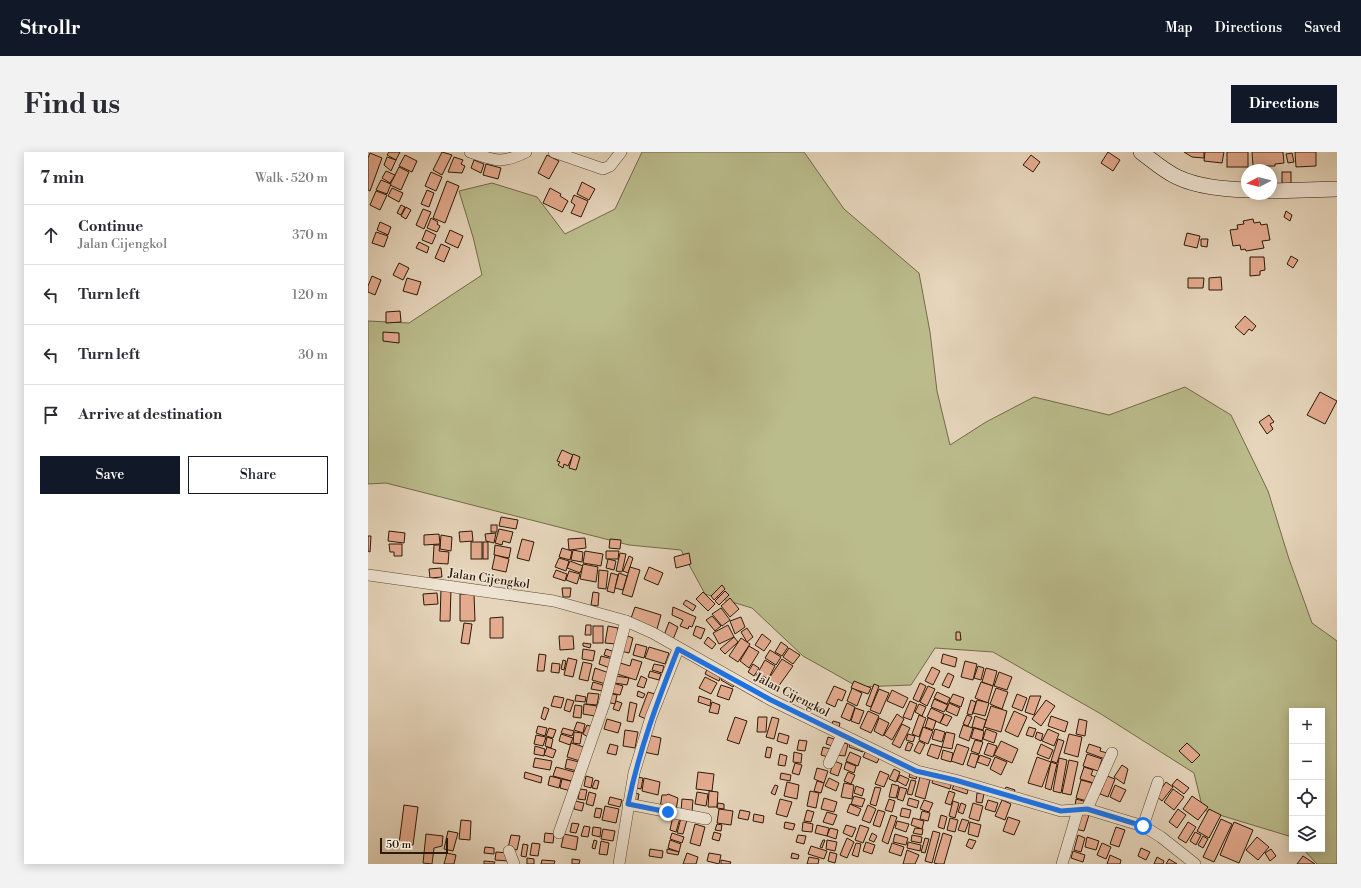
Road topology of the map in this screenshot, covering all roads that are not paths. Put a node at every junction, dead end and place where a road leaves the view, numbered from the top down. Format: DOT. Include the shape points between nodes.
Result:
graph roads {
  1 [pos="470,152"];
  2 [pos="526,152"];
  3 [pos="554,152"];
  4 [pos="621,152"];
  5 [pos="1141,152"];
  6 [pos="1337,189"];
  7 [pos="1241,190"];
  8 [pos="1277,191"];
  9 [pos="368,575"];
  10 [pos="626,621"];
  11 [pos="678,649"];
  12 [pos="842,735"];
  13 [pos="1112,753"];
  14 [pos="829,764"];
  15 [pos="1158,782"];
  16 [pos="628,804"];
  17 [pos="1082,809"];
  18 [pos="706,819"];
  19 [pos="1143,826"];
  20 [pos="559,833"];
  21 [pos="509,851"];
  22 [pos="514,864"];
  23 [pos="619,864"];
  24 [pos="1062,864"];
  25 [pos="1195,864"];
  1 -- 2 [label="street" via="500,161 510,160"];
  3 -- 4 [label="street" via="603,169 610,166"];
  5 -- 7 [label="main road" via="1178,178 1221,189"];
  6 -- 8 [label="main road"];
  9 -- 10 [label="street, Jalan Cijengkol" via="554,601"];
  10 -- 11 [label="street, Jalan Cijengkol" via="653,633"];
  10 -- 20 [label="street" via="604,704"];
  11 -- 12 [label="street, Jalan Cijengkol"];
  11 -- 16 [label="street" via="651,717 634,773"];
  12 -- 14 [label="street"];
  12 -- 17 [label="street, Jalan Cijengkol" via="916,771 1061,811"];
  13 -- 17 [label="street"];
  15 -- 19 [label="street"];
  16 -- 18 [label="street"];
  16 -- 23 [label="street"];
  17 -- 19 [label="street, Jalan Cijengkol"];
  17 -- 24 [label="street"];
  19 -- 25 [label="street, Jalan Cijengkol"];
  21 -- 22 [label="street"];
}
